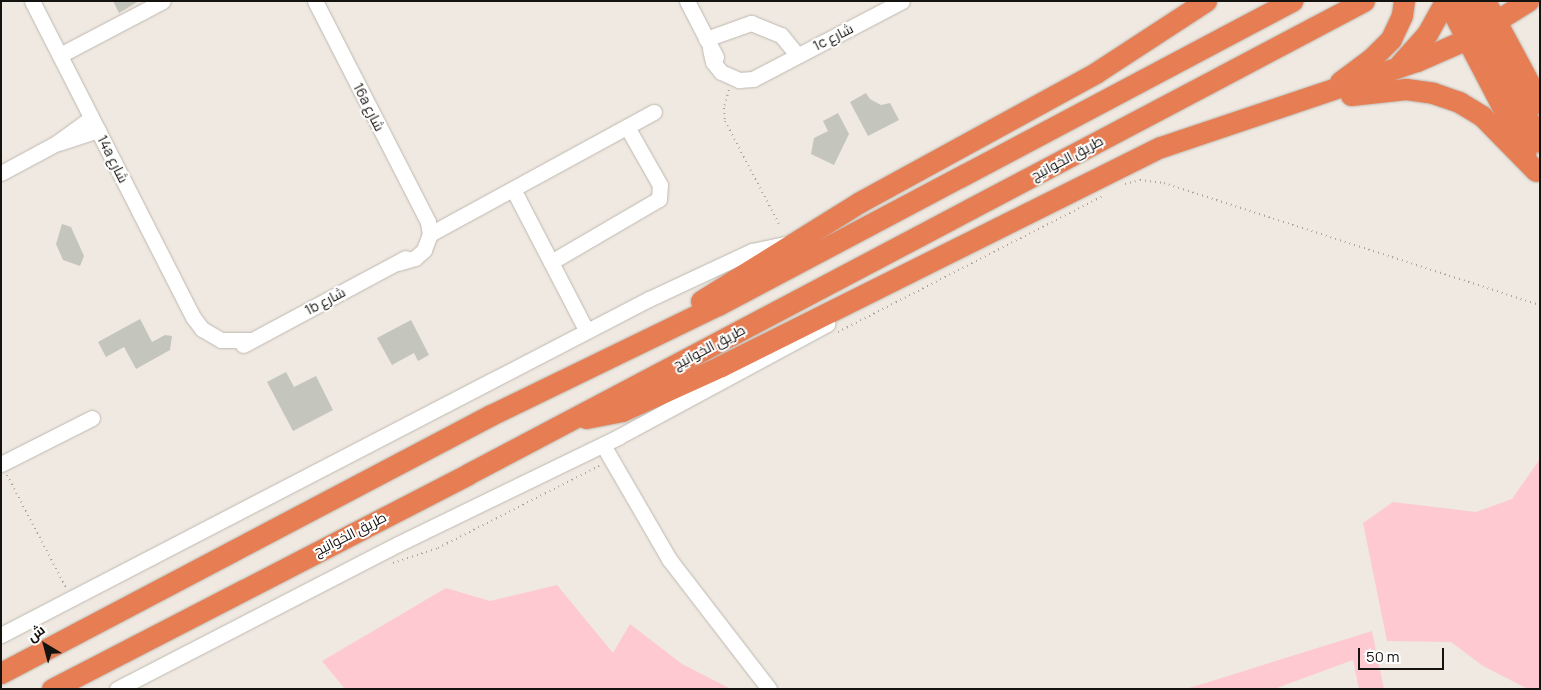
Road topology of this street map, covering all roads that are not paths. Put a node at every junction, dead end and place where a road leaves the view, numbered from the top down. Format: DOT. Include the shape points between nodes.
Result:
graph roads {
  1 [pos="32,1"];
  2 [pos="163,1"];
  3 [pos="315,1"];
  4 [pos="687,1"];
  5 [pos="902,1"];
  6 [pos="1206,1"];
  7 [pos="1292,1"];
  8 [pos="1364,1"];
  9 [pos="1404,1"];
  10 [pos="1446,1"];
  11 [pos="1466,1"];
  12 [pos="1485,1"];
  13 [pos="1510,1"];
  14 [pos="1524,1"];
  15 [pos="1528,1"];
  16 [pos="1481,30"];
  17 [pos="708,44"];
  18 [pos="60,55"];
  19 [pos="797,55"];
  20 [pos="1392,71"];
  21 [pos="1335,88"];
  22 [pos="1540,103"];
  23 [pos="654,112"];
  24 [pos="95,124"];
  25 [pos="627,127"];
  26 [pos="1540,142"];
  27 [pos="1,172"];
  28 [pos="1538,174"];
  29 [pos="513,189"];
  30 [pos="425,240"];
  31 [pos="791,243"];
  32 [pos="551,262"];
  33 [pos="890,283"];
  34 [pos="586,330"];
  35 [pos="643,342"];
  36 [pos="220,344"];
  37 [pos="92,418"];
  38 [pos="573,418"];
  39 [pos="603,445"];
  40 [pos="1,464"];
  41 [pos="1,635"];
  42 [pos="1,673"];
  43 [pos="52,689"];
  44 [pos="117,689"];
  45 [pos="770,689"];
  1 -- 18 [label="street, 14a شارع"];
  2 -- 18 [label="street"];
  3 -- 30 [label="street, 16a شارع" via="422,212"];
  4 -- 17 [label="street"];
  5 -- 19 [label="street, 1c شارع"];
  6 -- 31 [label="highway" via="1088,77 915,170"];
  7 -- 35 [label="highway"];
  8 -- 38 [label="highway, طريق الخوانيج"];
  9 -- 21 [label="highway" via="1402,16 1391,39"];
  10 -- 16 [label="highway"];
  10 -- 20 [label="highway" via="1427,34"];
  11 -- 16 [label="highway"];
  12 -- 16 [label="highway"];
  13 -- 14 [label="highway"];
  15 -- 16 [label="highway"];
  16 -- 20 [label="highway"];
  16 -- 22 [label="highway"];
  16 -- 26 [label="highway"];
  16 -- 28 [label="highway"];
  17 -- 19 [label="street" via="751,23 781,34"];
  17 -- 19 [label="street, 1c شارع" via="733,74 746,80"];
  18 -- 24 [label="street, 14a شارع"];
  20 -- 21 [label="highway"];
  21 -- 28 [label="highway" via="1351,95 1406,89 1433,93 1459,102 1482,116"];
  21 -- 33 [label="highway" via="1161,147"];
  23 -- 25 [label="street, 1b شارع"];
  24 -- 27 [label="street"];
  24 -- 36 [label="street, 14a شارع" via="193,317 199,335"];
  25 -- 29 [label="street, 1b شارع"];
  25 -- 32 [label="street" via="660,186 659,199"];
  29 -- 30 [label="street, 1b شارع"];
  29 -- 32 [label="street"];
  30 -- 36 [label="street, 1b شارع" via="398,263 251,340"];
  31 -- 34 [label="street" via="752,251"];
  31 -- 35 [label="highway"];
  32 -- 34 [label="street"];
  33 -- 38 [label="highway" via="622,411 593,418"];
  33 -- 39 [label="street" via="867,302"];
  34 -- 41 [label="street"];
  35 -- 42 [label="highway" via="491,415"];
  37 -- 40 [label="street"];
  38 -- 43 [label="highway, طريق الخوانيج"];
  39 -- 44 [label="street" via="398,544"];
  39 -- 45 [label="street" via="669,559"];
}
